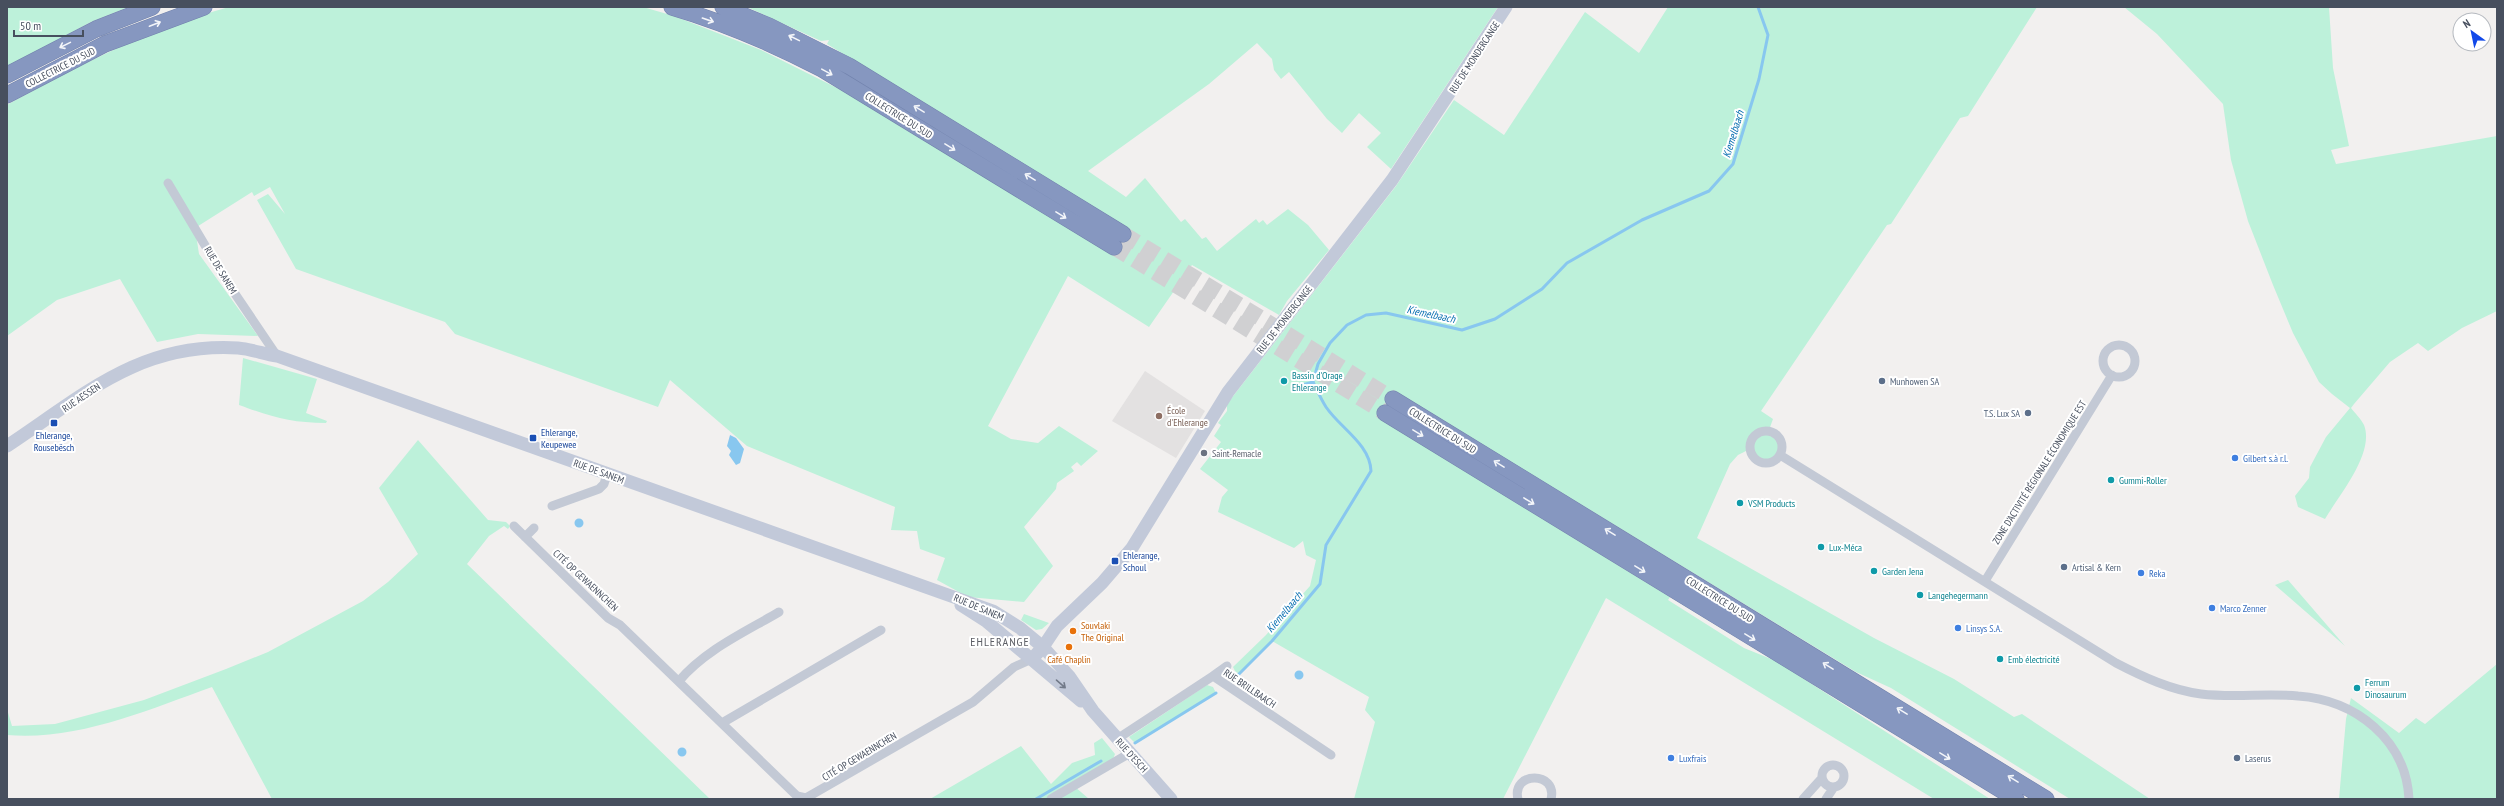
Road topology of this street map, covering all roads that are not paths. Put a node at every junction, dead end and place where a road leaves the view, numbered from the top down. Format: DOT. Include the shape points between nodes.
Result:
graph roads {
  1 [pos="152,7"];
  2 [pos="204,7"];
  3 [pos="672,7"];
  4 [pos="722,7"];
  5 [pos="1506,7"];
  6 [pos="7,75"];
  7 [pos="7,95"];
  8 [pos="168,183"];
  9 [pos="1123,234"];
  10 [pos="1114,247"];
  11 [pos="159,355"];
  12 [pos="277,356"];
  13 [pos="2112,375"];
  14 [pos="1393,399"];
  15 [pos="1384,412"];
  16 [pos="7,446"];
  17 [pos="1780,455"];
  18 [pos="607,474"];
  19 [pos="552,506"];
  20 [pos="514,526"];
  21 [pos="534,528"];
  22 [pos="525,537"];
  23 [pos="1985,580"];
  24 [pos="922,585"];
  25 [pos="780,612"];
  26 [pos="1057,626"];
  27 [pos="881,630"];
  28 [pos="1032,638"];
  29 [pos="1043,647"];
  30 [pos="1022,649"];
  31 [pos="1032,658"];
  32 [pos="1227,666"];
  33 [pos="1014,667"];
  34 [pos="1213,676"];
  35 [pos="679,681"];
  36 [pos="1093,711"];
  37 [pos="722,723"];
  38 [pos="1117,739"];
  39 [pos="1130,753"];
  40 [pos="1331,755"];
  41 [pos="1822,778"];
  42 [pos="1834,787"];
  43 [pos="1051,799"];
  44 [pos="1171,799"];
  45 [pos="1518,799"];
  46 [pos="1551,799"];
  47 [pos="1803,799"];
  48 [pos="1826,799"];
  49 [pos="2016,799"];
  50 [pos="2046,799"];
  51 [pos="2409,799"];
  1 -- 6 [label="highway, COLLECTRICE DU SUD, one-way" via="96,29"];
  7 -- 2 [label="highway, COLLECTRICE DU SUD, one-way" via="105,44"];
  3 -- 10 [label="highway, COLLECTRICE DU SUD, one-way" via="730,28 822,69"];
  9 -- 4 [label="highway, COLLECTRICE DU SUD, one-way" via="849,66 769,26"];
  5 -- 26 [label="main road, RUE DE MONDERCANGE" via="1392,180 1228,392 1132,548 1102,583"];
  8 -- 12 [label="street, RUE DE SANEM" via="225,278"];
  11 -- 12 [label="main road, RUE DE SANEM" via="214,348 240,348"];
  11 -- 16 [label="main road, RUE AESSEN" via="128,367"];
  12 -- 18 [label="main road, RUE DE SANEM"];
  13 -- 23 [label="street, ZONE D'ACTIVITÉ RÉGIONALE ÉCONOMIQUE EST"];
  50 -- 14 [label="highway, COLLECTRICE DU SUD, one-way"];
  15 -- 49 [label="highway, COLLECTRICE DU SUD, one-way"];
  17 -- 23 [label="street"];
  18 -- 19 [label="street" via="604,484 599,489"];
  18 -- 24 [label="main road, RUE DE SANEM"];
  20 -- 22 [label="street, CITÉ OP GEWAENNCHEN"];
  21 -- 22 [label="street"];
  22 -- 35 [label="street, CITÉ OP GEWAENNCHEN" via="608,618 620,625"];
  23 -- 51 [label="street" via="2116,663 2163,684 2201,694 2300,696 2328,702 2355,712 2379,730 2398,754 2408,782"];
  24 -- 28 [label="main road, RUE DE SANEM" via="993,611"];
  24 -- 30 [label="main road, RUE DE SANEM" via="970,610"];
  25 -- 35 [label="street" via="708,654 692,665"];
  26 -- 28 [label="main road, RUE DE MONDERCANGE"];
  26 -- 29 [label="main road, RUE DE MONDERCANGE"];
  27 -- 37 [label="street"];
  28 -- 29 [label="main road, RUE D'ESCH"];
  28 -- 30 [label="main road"];
  29 -- 31 [label="main road, RUE DE MONDERCANGE"];
  29 -- 36 [label="main road, RUE D'ESCH" via="1069,676"];
  30 -- 31 [label="main road, RUE D'ESCH"];
  30 -- 33 [label="street, CITÉ OP GEWAENNCHEN"];
  31 -- 33 [label="street, CITÉ OP GEWAENNCHEN"];
  31 -- 36 [label="main road, RUE D'ESCH, one-way"];
  32 -- 34 [label="street"];
  33 -- 37 [label="street, CITÉ OP GEWAENNCHEN" via="973,702 806,798 797,796"];
  34 -- 38 [label="street, RUE BRILLBAACH"];
  34 -- 40 [label="street, RUE BRILLBAACH"];
  35 -- 37 [label="street, CITÉ OP GEWAENNCHEN"];
  36 -- 38 [label="main road, RUE D'ESCH"];
  38 -- 39 [label="main road, RUE D'ESCH"];
  39 -- 43 [label="street"];
  39 -- 44 [label="main road, RUE D'ESCH"];
  41 -- 42 [label="street" via="1825,783"];
  41 -- 42 [label="street" via="1826,768 1833,765 1839,768 1843,774 1842,781"];
  41 -- 47 [label="street"];
  42 -- 48 [label="street"];
  45 -- 46 [label="street" via="1520,784 1535,777 1546,781 1550,786"];
}
